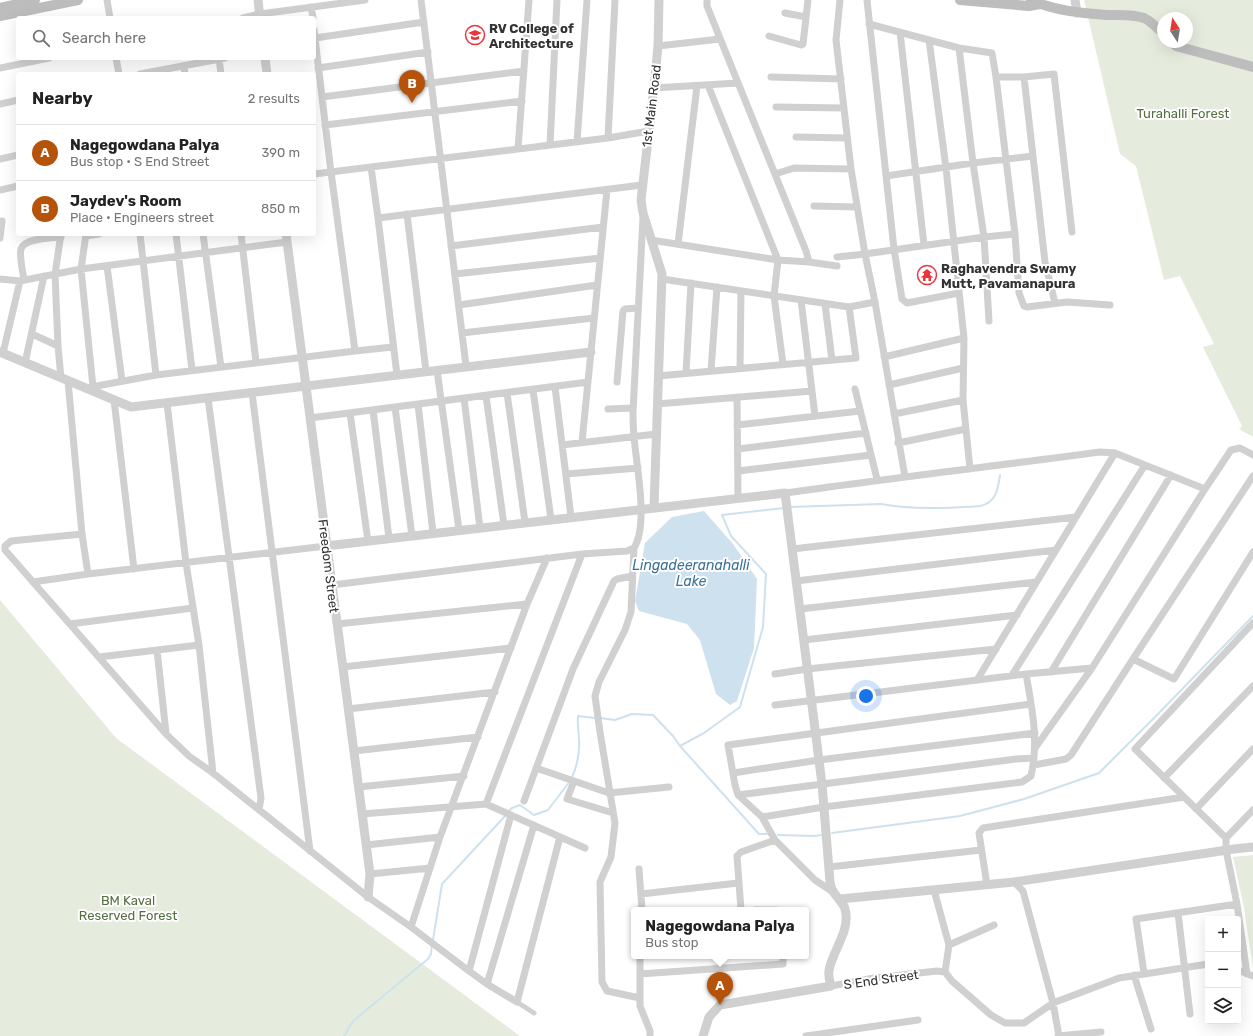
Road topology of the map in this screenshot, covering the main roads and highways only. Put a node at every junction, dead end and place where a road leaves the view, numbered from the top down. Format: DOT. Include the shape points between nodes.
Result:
graph roads {
  1 [pos="35,0"];
  2 [pos="78,0"];
  3 [pos="960,0"];
  4 [pos="1036,2"];
  5 [pos="0,8"];
  6 [pos="0,16"];
  7 [pos="1157,28"];
  8 [pos="1183,48"];
  9 [pos="1253,67"];
  1 -- 5 [label="main road"];
  2 -- 6 [label="main road"];
  3 -- 4 [label="main road" via="1029,6"];
  4 -- 7 [label="main road" via="1077,13 1137,17"];
  8 -- 9 [label="main road"];
}
